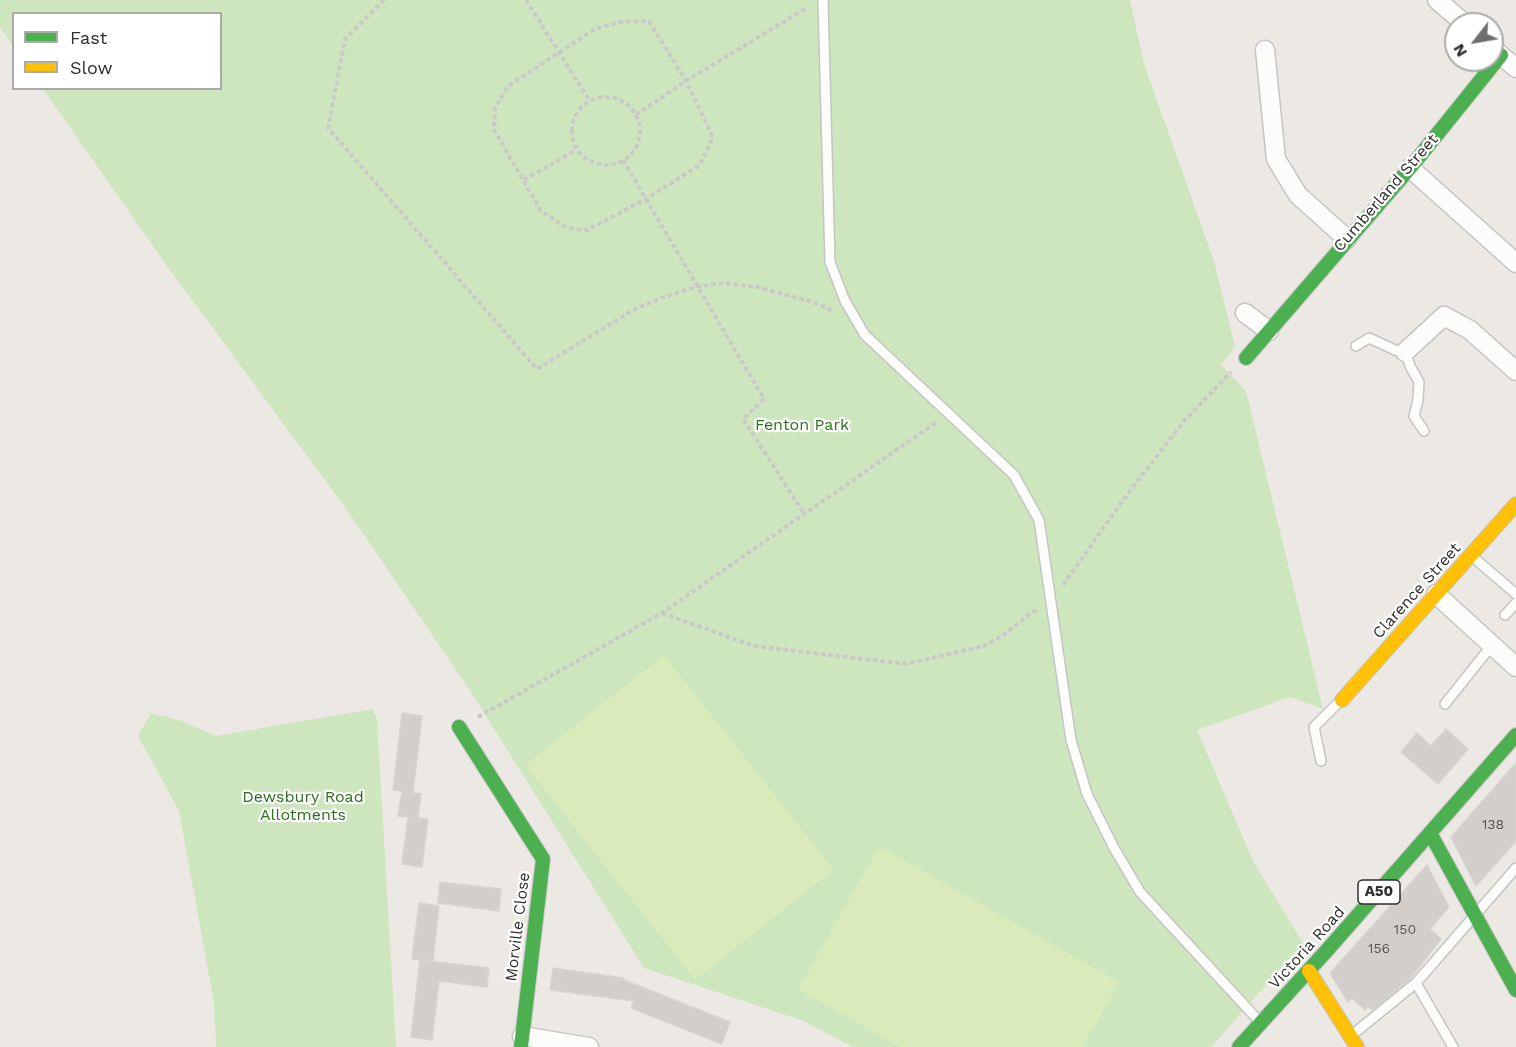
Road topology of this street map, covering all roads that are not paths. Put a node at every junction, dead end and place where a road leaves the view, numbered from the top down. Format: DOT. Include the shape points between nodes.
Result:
graph roads {
  1 [pos="823,0"];
  2 [pos="1437,0"];
  3 [pos="1451,12"];
  4 [pos="1265,50"];
  5 [pos="1504,57"];
  6 [pos="1516,68"];
  7 [pos="1481,72"];
  8 [pos="1410,168"];
  9 [pos="1347,239"];
  10 [pos="1516,263"];
  11 [pos="1245,313"];
  12 [pos="1269,330"];
  13 [pos="1356,346"];
  14 [pos="1405,352"];
  15 [pos="1246,358"];
  16 [pos="1516,371"];
  17 [pos="1424,431"];
  18 [pos="1516,504"];
  19 [pos="1470,555"];
  20 [pos="1436,594"];
  21 [pos="1516,594"];
  22 [pos="1516,603"];
  23 [pos="1505,615"];
  24 [pos="1492,645"];
  25 [pos="1516,667"];
  26 [pos="1342,700"];
  27 [pos="1445,704"];
  28 [pos="459,727"];
  29 [pos="1516,735"];
  30 [pos="1321,760"];
  31 [pos="1430,833"];
  32 [pos="1516,868"];
  33 [pos="1475,914"];
  34 [pos="1309,971"];
  35 [pos="1416,983"];
  36 [pos="1516,990"];
  37 [pos="1261,1023"];
  38 [pos="522,1042"];
  39 [pos="1354,1042"];
  40 [pos="589,1047"];
  41 [pos="1239,1047"];
  42 [pos="1453,1047"];
  1 -- 37 [label="lane" via="830,262 845,301 865,335 1014,475 1039,520 1071,740 1086,794 1140,892"];
  2 -- 3 [label="street"];
  4 -- 9 [label="street" via="1276,159 1298,195"];
  5 -- 6 [label="street"];
  7 -- 8 [label="street, Cumberland Street"];
  8 -- 9 [label="street, Cumberland Street"];
  8 -- 10 [label="street"];
  9 -- 12 [label="street, Cumberland Street"];
  11 -- 12 [label="street"];
  12 -- 15 [label="street, Cumberland Street"];
  13 -- 14 [label="lane" via="1369,338"];
  14 -- 16 [label="street" via="1444,316 1470,330"];
  14 -- 17 [label="lane" via="1419,382 1414,416"];
  18 -- 19 [label="street, Clarence Street"];
  19 -- 20 [label="street, Clarence Street"];
  19 -- 21 [label="lane"];
  20 -- 24 [label="street"];
  20 -- 26 [label="street, Clarence Street"];
  22 -- 23 [label="lane"];
  24 -- 25 [label="street"];
  24 -- 27 [label="lane"];
  26 -- 30 [label="lane" via="1314,727"];
  28 -- 38 [label="street, Morville Close" via="543,859"];
  29 -- 31 [label="street, Victoria Road / A50"];
  31 -- 33 [label="street"];
  31 -- 34 [label="street, Victoria Road / A50"];
  32 -- 33 [label="lane"];
  33 -- 35 [label="lane"];
  33 -- 36 [label="street"];
  34 -- 37 [label="street, Victoria Road / A50"];
  34 -- 39 [label="street"];
  35 -- 39 [label="lane"];
  35 -- 42 [label="lane"];
  37 -- 41 [label="street, Victoria Road / A50"];
  38 -- 40 [label="street"];
}
